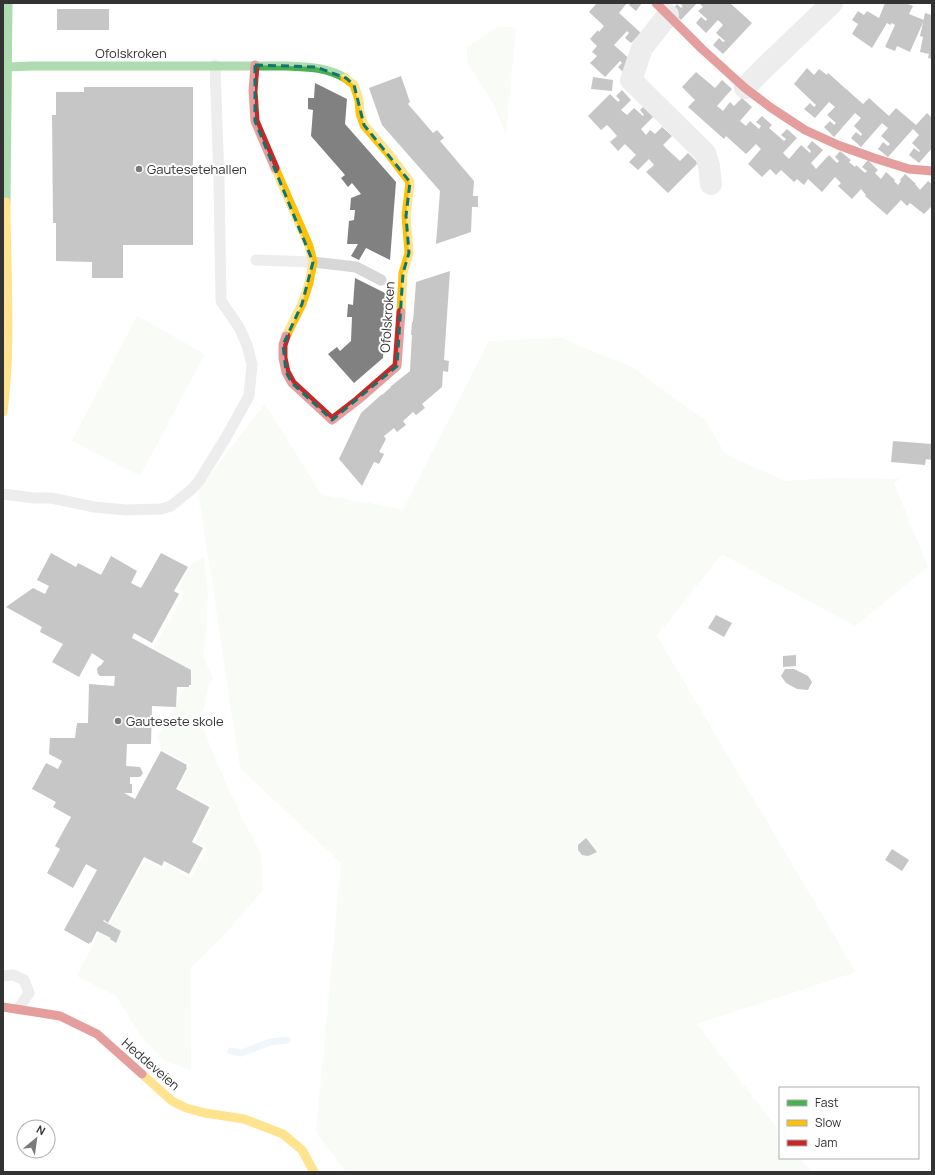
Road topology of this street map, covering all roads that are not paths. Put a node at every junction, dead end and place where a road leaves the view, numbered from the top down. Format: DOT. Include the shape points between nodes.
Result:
graph roads {
  1 [pos="8,3"];
  2 [pos="832,3"];
  3 [pos="662,9"];
  4 [pos="215,65"];
  5 [pos="255,65"];
  6 [pos="7,67"];
  7 [pos="745,88"];
  8 [pos="932,171"];
  9 [pos="711,184"];
  10 [pos="256,260"];
  11 [pos="313,262"];
  12 [pos="381,280"];
  13 [pos="6,342"];
  14 [pos="3,412"];
  15 [pos="3,494"];
  16 [pos="3,976"];
  17 [pos="3,1007"];
  18 [pos="18,1009"];
  19 [pos="314,1172"];
  1 -- 6 [label="street"];
  2 -- 7 [label="street"];
  3 -- 7 [label="street"];
  3 -- 9 [label="street" via="642,48 631,80 705,153"];
  4 -- 5 [label="street, Ofolskroken"];
  4 -- 6 [label="street, Ofolskroken"];
  4 -- 15 [label="lane" via="220,181 221,301 239,327 247,345 252,364 249,396 199,481 171,506 161,509 126,510 94,507 51,498"];
  5 -- 11 [label="street, Ofolskroken" via="252,92 255,121 309,246"];
  5 -- 11 [label="street, Ofolskroken" via="316,67 336,72 346,78 354,86 364,125 410,182 406,216 409,253 403,273 397,366 332,420 292,383 283,358 283,345 302,304"];
  6 -- 13 [label="street"];
  7 -- 8 [label="street" via="795,124 838,145 909,169"];
  10 -- 11 [label="lane"];
  11 -- 12 [label="lane" via="356,267"];
  13 -- 14 [label="street" via="6,390"];
  16 -- 18 [label="lane" via="13,975 24,980 29,993"];
  17 -- 18 [label="street, Heddeveien"];
  18 -- 19 [label="street, Heddeveien" via="60,1016 97,1034 172,1102 205,1113 244,1119 284,1134 302,1150"];
}
